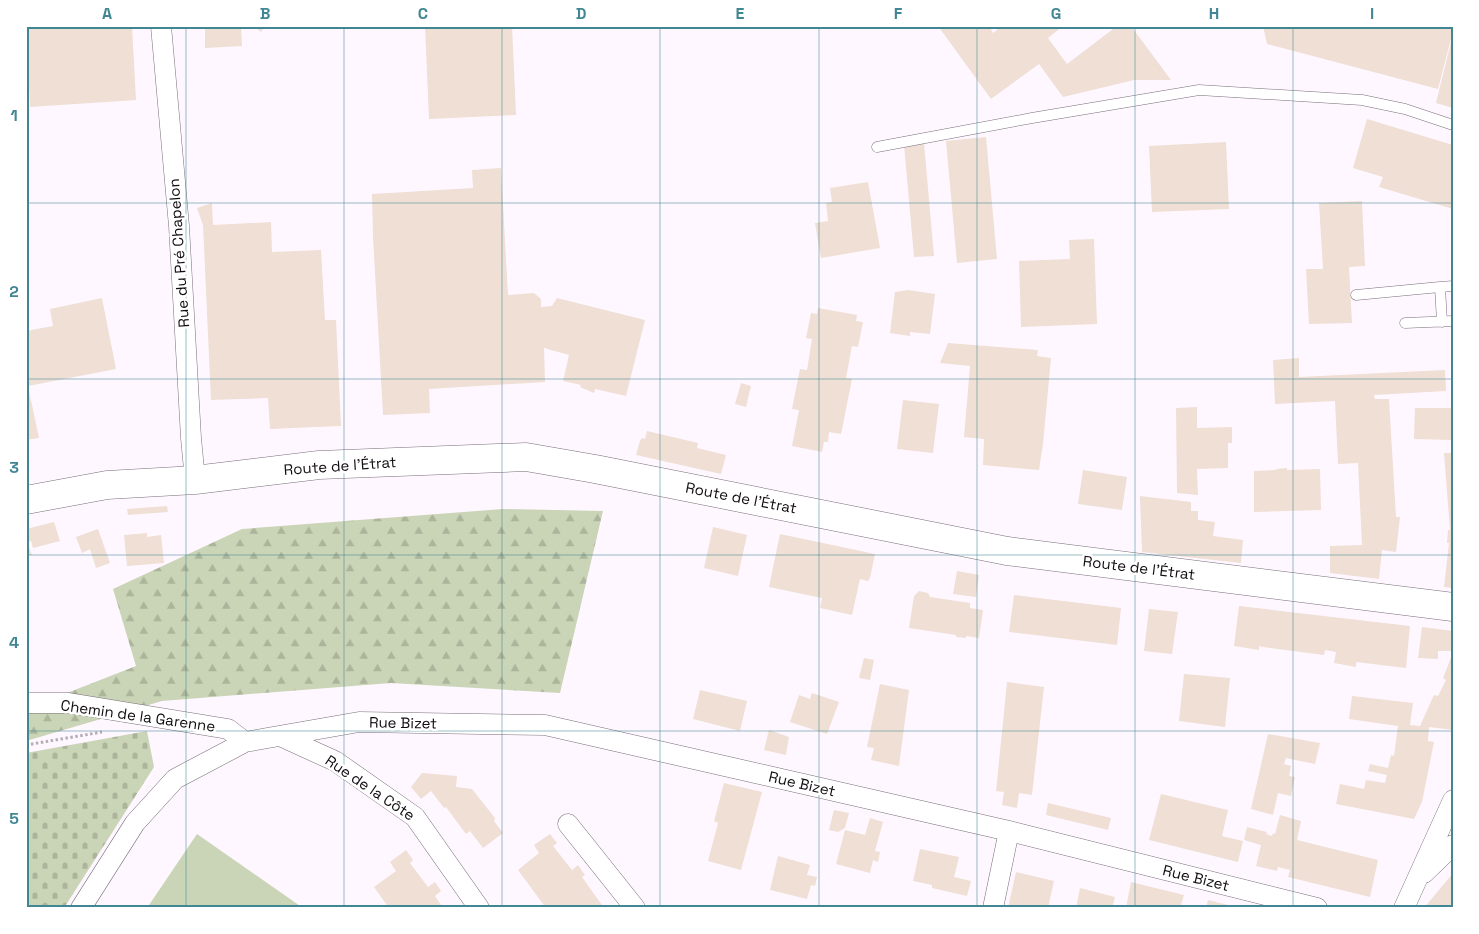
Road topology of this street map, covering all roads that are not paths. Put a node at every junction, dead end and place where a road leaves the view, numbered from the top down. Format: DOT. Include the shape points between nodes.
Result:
graph roads {
  1 [pos="161,26"];
  2 [pos="1453,125"];
  3 [pos="877,147"];
  4 [pos="1453,286"];
  5 [pos="1440,287"];
  6 [pos="1356,295"];
  7 [pos="1448,321"];
  8 [pos="1405,323"];
  9 [pos="195,480"];
  10 [pos="26,500"];
  11 [pos="1453,607"];
  12 [pos="26,703"];
  13 [pos="280,736"];
  14 [pos="245,742"];
  15 [pos="1453,800"];
  16 [pos="568,824"];
  17 [pos="1009,831"];
  18 [pos="1453,845"];
  19 [pos="1416,882"];
  20 [pos="81,908"];
  21 [pos="479,908"];
  22 [pos="635,908"];
  23 [pos="993,908"];
  24 [pos="1317,908"];
  25 [pos="1404,908"];
  1 -- 9 [label="street, Rue du Pré Chapelon" via="179,226"];
  2 -- 3 [label="lane" via="1405,109 1362,100 1199,90"];
  4 -- 5 [label="lane"];
  5 -- 6 [label="lane"];
  5 -- 7 [label="lane"];
  7 -- 8 [label="lane"];
  9 -- 10 [label="main road, Route de l'Étrat" via="107,485"];
  9 -- 11 [label="main road, Route de l'Étrat" via="319,465 526,457 1008,551"];
  12 -- 14 [label="street, Chemin de la Garenne" via="69,703 228,729"];
  13 -- 14 [label="street, Rue Bizet"];
  13 -- 17 [label="street, Rue Bizet" via="359,722 545,725"];
  13 -- 21 [label="street, Rue de la Côte" via="335,761 416,817"];
  14 -- 20 [label="street, Rue Bizet" via="175,780 135,823"];
  15 -- 19 [label="street"];
  16 -- 22 [label="street"];
  17 -- 23 [label="street"];
  17 -- 24 [label="street, Rue Bizet"];
  18 -- 19 [label="street"];
  19 -- 25 [label="street"];
}
